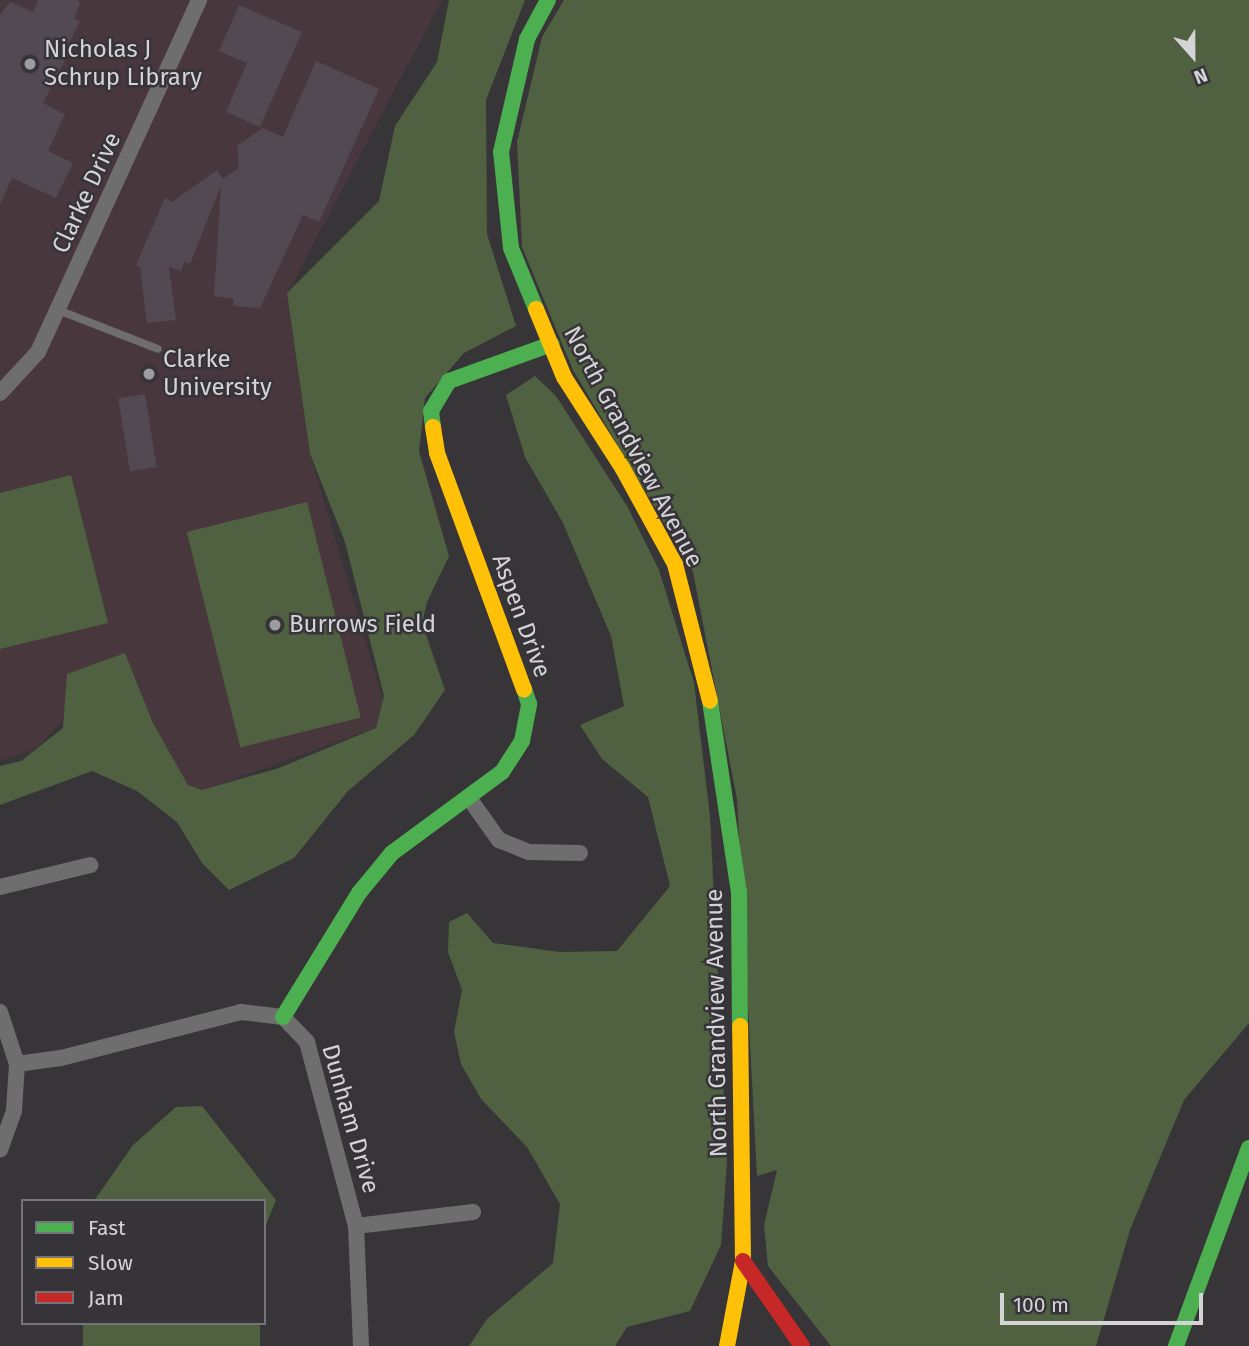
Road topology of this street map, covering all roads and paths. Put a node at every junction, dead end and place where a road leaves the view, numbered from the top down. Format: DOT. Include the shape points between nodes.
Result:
graph roads {
  1 [pos="199,0"];
  2 [pos="548,0"];
  3 [pos="58,310"];
  4 [pos="551,344"];
  5 [pos="158,349"];
  6 [pos="0,393"];
  7 [pos="469,798"];
  8 [pos="580,853"];
  9 [pos="90,865"];
  10 [pos="0,887"];
  11 [pos="0,1012"];
  12 [pos="283,1017"];
  13 [pos="17,1064"];
  14 [pos="1249,1148"];
  15 [pos="0,1150"];
  16 [pos="472,1212"];
  17 [pos="356,1226"];
  18 [pos="743,1261"];
  19 [pos="361,1346"];
  20 [pos="727,1346"];
  21 [pos="802,1346"];
  22 [pos="1176,1346"];
  1 -- 3 [label="street, Clarke Drive"];
  2 -- 4 [label="street, North Grandview Avenue" via="527,39 501,152 511,248"];
  3 -- 5 [label="lane"];
  3 -- 6 [label="street, Clarke Drive" via="38,352"];
  4 -- 7 [label="street, Aspen Drive" via="449,381 431,411 437,453 529,704 515,751 502,772"];
  4 -- 18 [label="street, North Grandview Avenue" via="564,377 623,469 675,564 706,675 739,892"];
  7 -- 8 [label="street" via="499,840 529,852"];
  7 -- 12 [label="street, Aspen Drive" via="384,863 359,893"];
  9 -- 10 [label="street"];
  11 -- 13 [label="street"];
  12 -- 13 [label="street" via="242,1012 61,1058"];
  12 -- 17 [label="street, Dunham Drive" via="307,1042"];
  13 -- 15 [label="street" via="14,1111"];
  14 -- 22 [label="street"];
  16 -- 17 [label="street"];
  17 -- 19 [label="street, Dunham Drive"];
  18 -- 20 [label="street, North Grandview Avenue"];
  18 -- 21 [label="street"];
}
